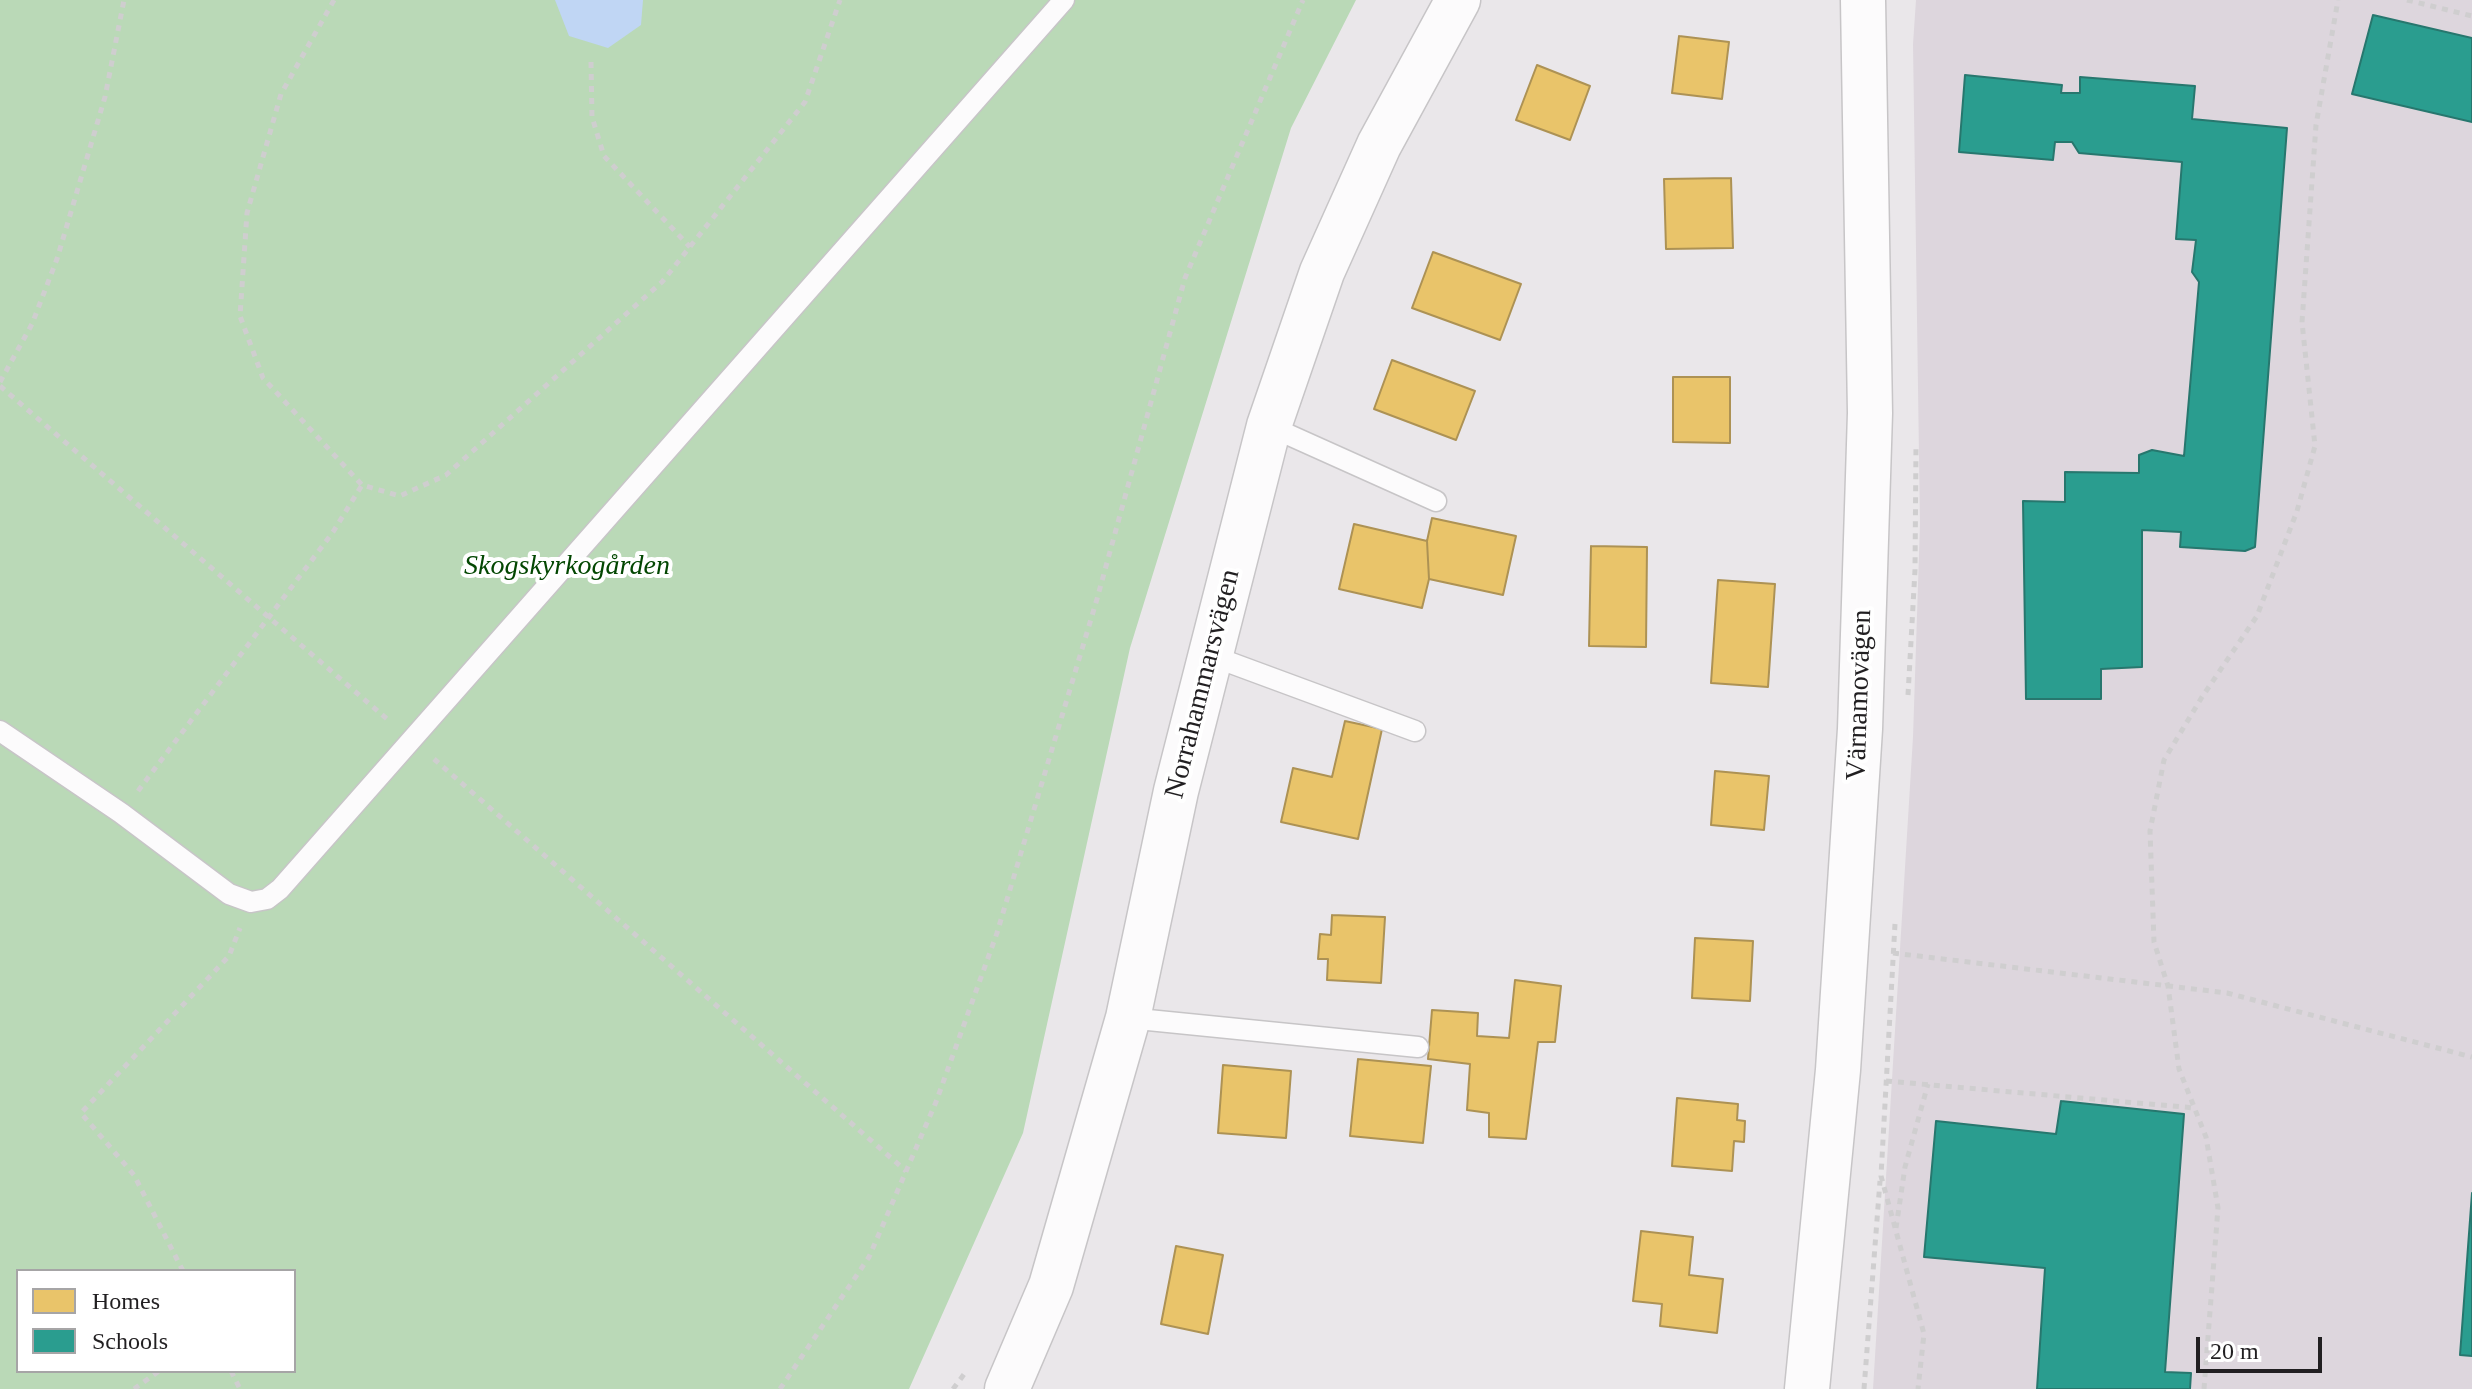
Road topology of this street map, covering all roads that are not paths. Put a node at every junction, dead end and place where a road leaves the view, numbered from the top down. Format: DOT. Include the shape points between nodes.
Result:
graph roads {
  1 [pos="1064,0"];
  2 [pos="1458,0"];
  3 [pos="1863,0"];
  4 [pos="1269,426"];
  5 [pos="1436,501"];
  6 [pos="1212,656"];
  7 [pos="0,731"];
  8 [pos="1415,731"];
  9 [pos="1128,1018"];
  10 [pos="1418,1047"];
  11 [pos="1007,1389"];
  12 [pos="1807,1389"];
  1 -- 7 [label="lane" via="267,899 251,902 229,894"];
  2 -- 4 [label="street, Norrahammarsvägen" via="1379,145 1322,272"];
  3 -- 12 [label="street, Värnamovägen" via="1870,413 1860,729 1838,1070"];
  4 -- 5 [label="lane"];
  4 -- 6 [label="street, Norrahammarsvägen"];
  6 -- 8 [label="lane"];
  6 -- 9 [label="street, Norrahammarsvägen" via="1176,791"];
  9 -- 10 [label="lane"];
  9 -- 11 [label="street, Norrahammarsvägen" via="1051,1286"];
}
